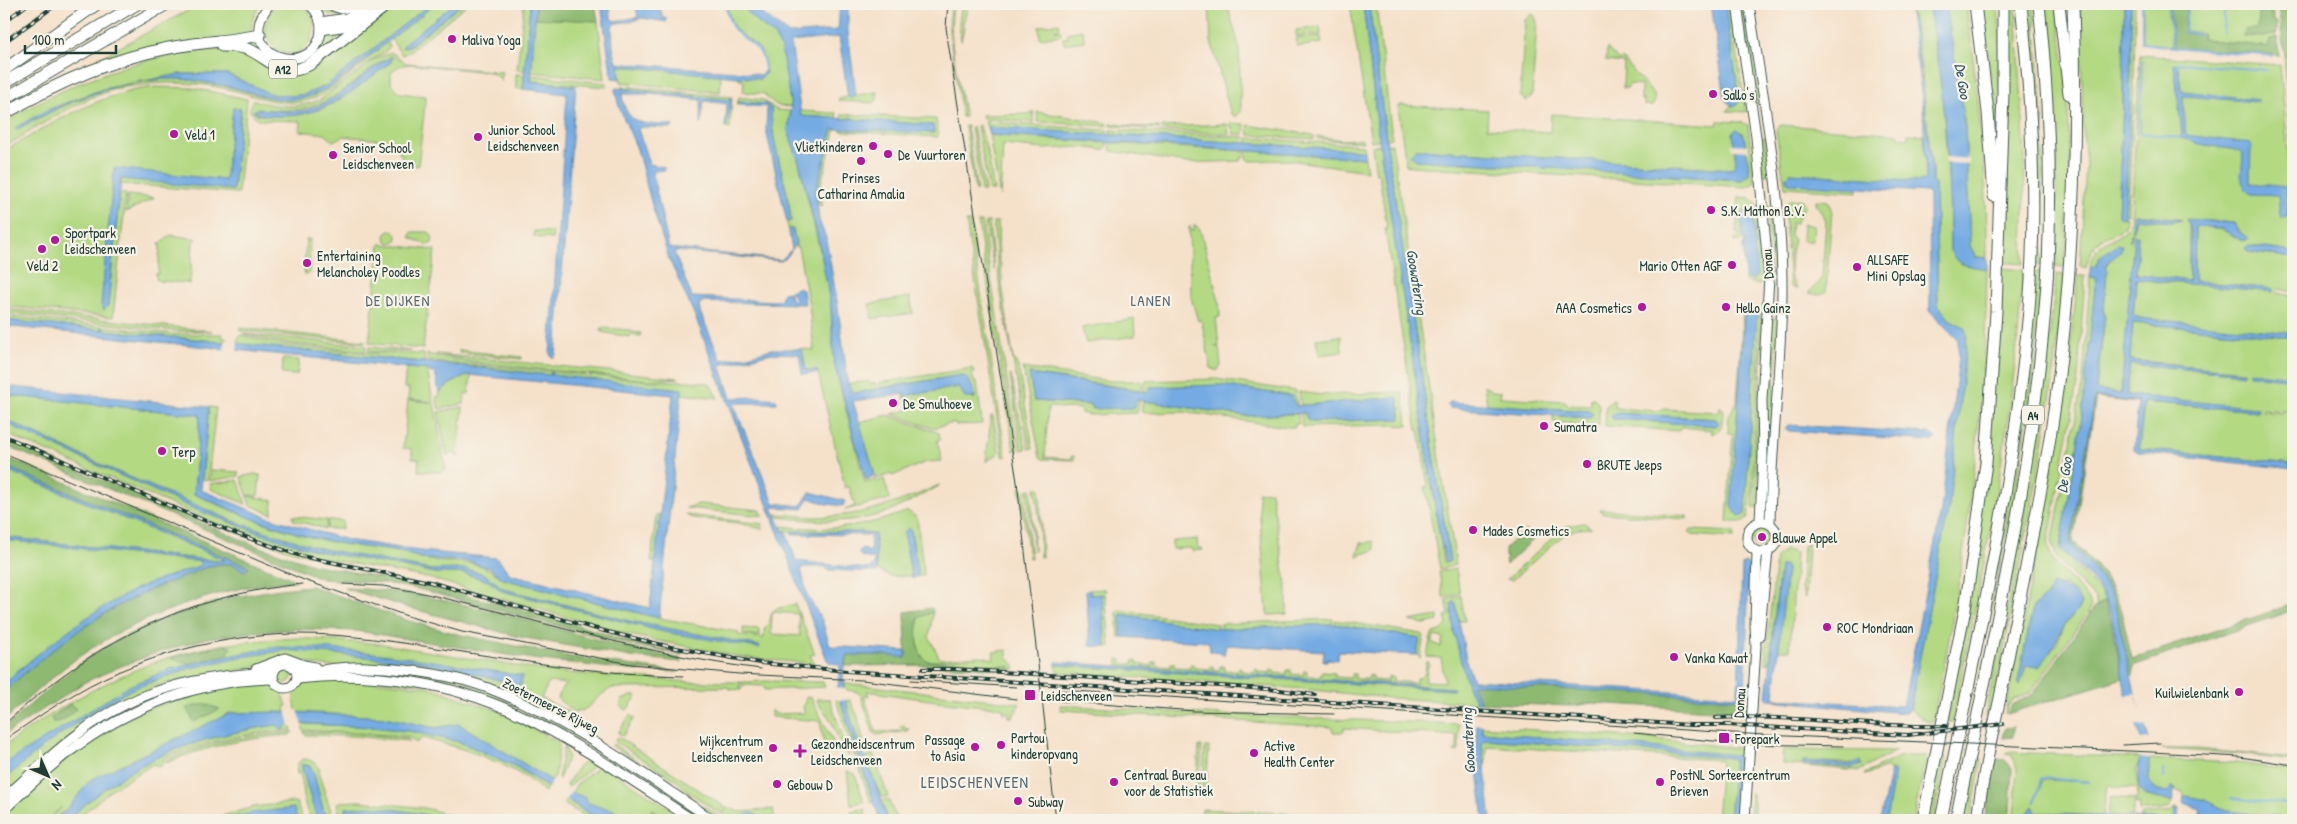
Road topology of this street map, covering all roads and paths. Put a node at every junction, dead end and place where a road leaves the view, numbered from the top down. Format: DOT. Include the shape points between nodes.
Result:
graph roads {
  1 [pos="97,4"];
  2 [pos="137,4"];
  3 [pos="167,4"];
  4 [pos="269,4"];
  5 [pos="309,4"];
  6 [pos="330,4"];
  7 [pos="359,4"];
  8 [pos="370,4"];
  9 [pos="384,4"];
  10 [pos="388,4"];
  11 [pos="1737,4"];
  12 [pos="1749,4"];
  13 [pos="1975,4"];
  14 [pos="2003,4"];
  15 [pos="2021,4"];
  16 [pos="2039,4"];
  17 [pos="2059,4"];
  18 [pos="2073,4"];
  19 [pos="321,26"];
  20 [pos="260,35"];
  21 [pos="188,45"];
  22 [pos="4,70"];
  23 [pos="4,83"];
  24 [pos="4,99"];
  25 [pos="4,114"];
  26 [pos="2074,155"];
  27 [pos="1998,242"];
  28 [pos="1760,522"];
  29 [pos="1770,524"];
  30 [pos="1768,551"];
  31 [pos="1757,552"];
  32 [pos="1756,647"];
  33 [pos="327,668"];
  34 [pos="235,675"];
  35 [pos="297,675"];
  36 [pos="274,676"];
  37 [pos="4,798"];
  38 [pos="4,810"];
  39 [pos="693,820"];
  40 [pos="713,820"];
  41 [pos="1745,820"];
  42 [pos="1923,820"];
  43 [pos="1941,820"];
  44 [pos="1956,820"];
  45 [pos="1975,820"];
  1 -- 22 [label="highway"];
  2 -- 23 [label="highway"];
  3 -- 24 [label="highway"];
  4 -- 20 [label="main road" via="260,21"];
  5 -- 19 [label="main road"];
  6 -- 7 [label="highway" via="342,8"];
  8 -- 19 [label="main road" via="347,18"];
  9 -- 19 [label="main road" via="351,24"];
  10 -- 21 [label="highway, A12" via="312,63 299,68 275,67 240,47"];
  11 -- 28 [label="main road, Donau" via="1760,166 1769,277"];
  12 -- 29 [label="main road, Donau" via="1774,175 1782,276"];
  13 -- 27 [label="highway" via="1988,112"];
  14 -- 27 [label="highway"];
  15 -- 43 [label="highway, A4" via="2032,136 2032,236 2027,328 2007,481"];
  16 -- 44 [label="highway, A4" via="2050,178 2042,341 2016,518"];
  17 -- 26 [label="highway, A4"];
  18 -- 26 [label="highway, A4" via="2076,76"];
  19 -- 20 [label="main road" via="319,40 313,49 292,59 270,52"];
  20 -- 21 [label="highway, A12"];
  21 -- 25 [label="highway, A12" via="142,54 93,69 52,86"];
  26 -- 45 [label="highway, A4" via="2069,288 2057,392 2024,581"];
  27 -- 42 [label="highway" via="1994,366 1981,504 1960,637"];
  28 -- 29 [label="main road"];
  28 -- 31 [label="main road" via="1753,525 1747,536 1748,544"];
  29 -- 30 [label="main road" via="1776,530 1777,539"];
  30 -- 31 [label="main road"];
  30 -- 32 [label="main road, Donau"];
  31 -- 32 [label="main road, Donau"];
  32 -- 41 [label="main road, Donau"];
  33 -- 34 [label="main road" via="304,666 285,658"];
  33 -- 35 [label="main road, Zoetermeerse Rijweg"];
  33 -- 40 [label="main road, Zoetermeerse Rijweg" via="367,667 419,672 487,688 572,729"];
  34 -- 36 [label="main road"];
  34 -- 37 [label="main road" via="169,688 122,706 61,747"];
  35 -- 36 [label="main road" via="293,666 286,664 278,666"];
  35 -- 36 [label="main road" via="294,685 285,688 278,686"];
  35 -- 39 [label="main road, Zoetermeerse Rijweg" via="370,677 452,689 482,699 522,715 577,746"];
  36 -- 38 [label="main road" via="189,691 138,710 71,750"];
}
